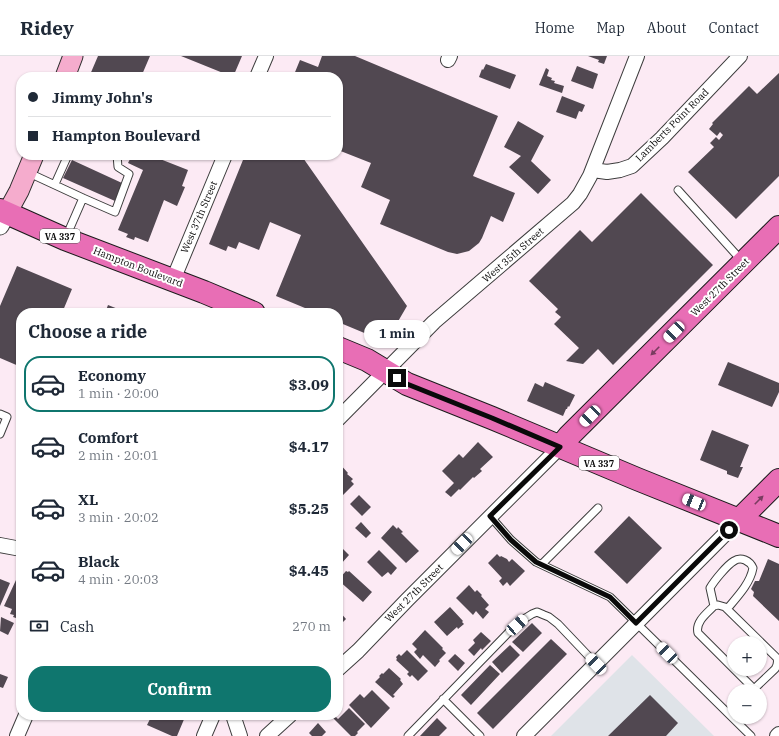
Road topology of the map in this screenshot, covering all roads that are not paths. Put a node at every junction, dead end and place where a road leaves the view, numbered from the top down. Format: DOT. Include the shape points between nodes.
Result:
graph roads {
  1 [pos="73,56"];
  2 [pos="266,56"];
  3 [pos="637,56"];
  4 [pos="740,56"];
  5 [pos="67,72"];
  6 [pos="259,72"];
  7 [pos="66,160"];
  8 [pos="117,160"];
  9 [pos="223,160"];
  10 [pos="30,163"];
  11 [pos="593,170"];
  12 [pos="55,184"];
  13 [pos="678,190"];
  14 [pos="83,198"];
  15 [pos="2,216"];
  16 [pos="779,227"];
  17 [pos="65,239"];
  18 [pos="744,263"];
  19 [pos="173,280"];
  20 [pos="242,308"];
  21 [pos="343,350"];
  22 [pos="385,371"];
  23 [pos="0,414"];
  24 [pos="343,414"];
  25 [pos="0,434"];
  26 [pos="560,447"];
  27 [pos="779,480"];
  28 [pos="598,508"];
  29 [pos="490,516"];
  30 [pos="739,520"];
  31 [pos="779,536"];
  32 [pos="0,545"];
  33 [pos="16,548"];
  34 [pos="542,564"];
  35 [pos="714,606"];
  36 [pos="727,609"];
  37 [pos="636,623"];
  38 [pos="343,664"];
  39 [pos="596,664"];
  40 [pos="747,684"];
  41 [pos="759,684"];
  42 [pos="443,699"];
  43 [pos="727,707"];
  44 [pos="24,720"];
  45 [pos="211,720"];
  46 [pos="235,720"];
  47 [pos="285,720"];
  48 [pos="741,724"];
  49 [pos="17,736"];
  50 [pos="204,736"];
  51 [pos="240,736"];
  52 [pos="267,736"];
  53 [pos="408,736"];
  54 [pos="480,736"];
  55 [pos="524,736"];
  56 [pos="751,736"];
  1 -- 5 [label="main road"];
  2 -- 6 [label="street"];
  3 -- 11 [label="street, West 35th Street"];
  4 -- 11 [label="street, Lamberts Point Road" via="632,166 607,172"];
  7 -- 12 [label="lane"];
  8 -- 14 [label="lane" via="118,167 129,174 115,212"];
  9 -- 19 [label="street, West 37th Street"];
  10 -- 12 [label="lane"];
  10 -- 15 [label="main road" via="19,191"];
  11 -- 22 [label="street, West 35th Street" via="573,203 434,322"];
  12 -- 14 [label="lane"];
  13 -- 18 [label="lane"];
  14 -- 17 [label="lane"];
  15 -- 17 [label="main road, Hampton Boulevard / VA 337"];
  16 -- 18 [label="main road, West 27th Street"];
  17 -- 19 [label="main road, Hampton Boulevard / VA 337"];
  18 -- 26 [label="main road, West 27th Street, one-way"];
  19 -- 20 [label="main road, Hampton Boulevard / VA 337"];
  21 -- 22 [label="main road, VA 337"];
  22 -- 24 [label="street, West 35th Street"];
  22 -- 26 [label="main road, VA 337" via="411,386"];
  23 -- 25 [label="lane" via="7,417"];
  26 -- 29 [label="street, West 27th Street"];
  26 -- 30 [label="main road, VA 337"];
  30 -- 27 [label="main road, one-way"];
  28 -- 34 [label="lane"];
  29 -- 34 [label="lane" via="511,540 536,562"];
  29 -- 38 [label="street, West 27th Street"];
  30 -- 31 [label="main road, VA 337"];
  30 -- 37 [label="street"];
  32 -- 33 [label="street"];
  34 -- 37 [label="lane" via="610,597"];
  35 -- 36 [label="lane"];
  35 -- 36 [label="lane" via="710,588 715,580 733,561 745,560 751,563 752,574"];
  35 -- 40 [label="lane" via="698,624 698,633"];
  36 -- 41 [label="lane" via="777,658 775,669"];
  37 -- 39 [label="street"];
  37 -- 43 [label="lane"];
  39 -- 42 [label="lane" via="558,624 537,612 510,631"];
  39 -- 55 [label="street"];
  42 -- 53 [label="lane"];
  42 -- 54 [label="lane"];
  44 -- 49 [label="street"];
  45 -- 50 [label="street"];
  46 -- 51 [label="street"];
  47 -- 52 [label="street"];
  48 -- 56 [label="lane"];
}
